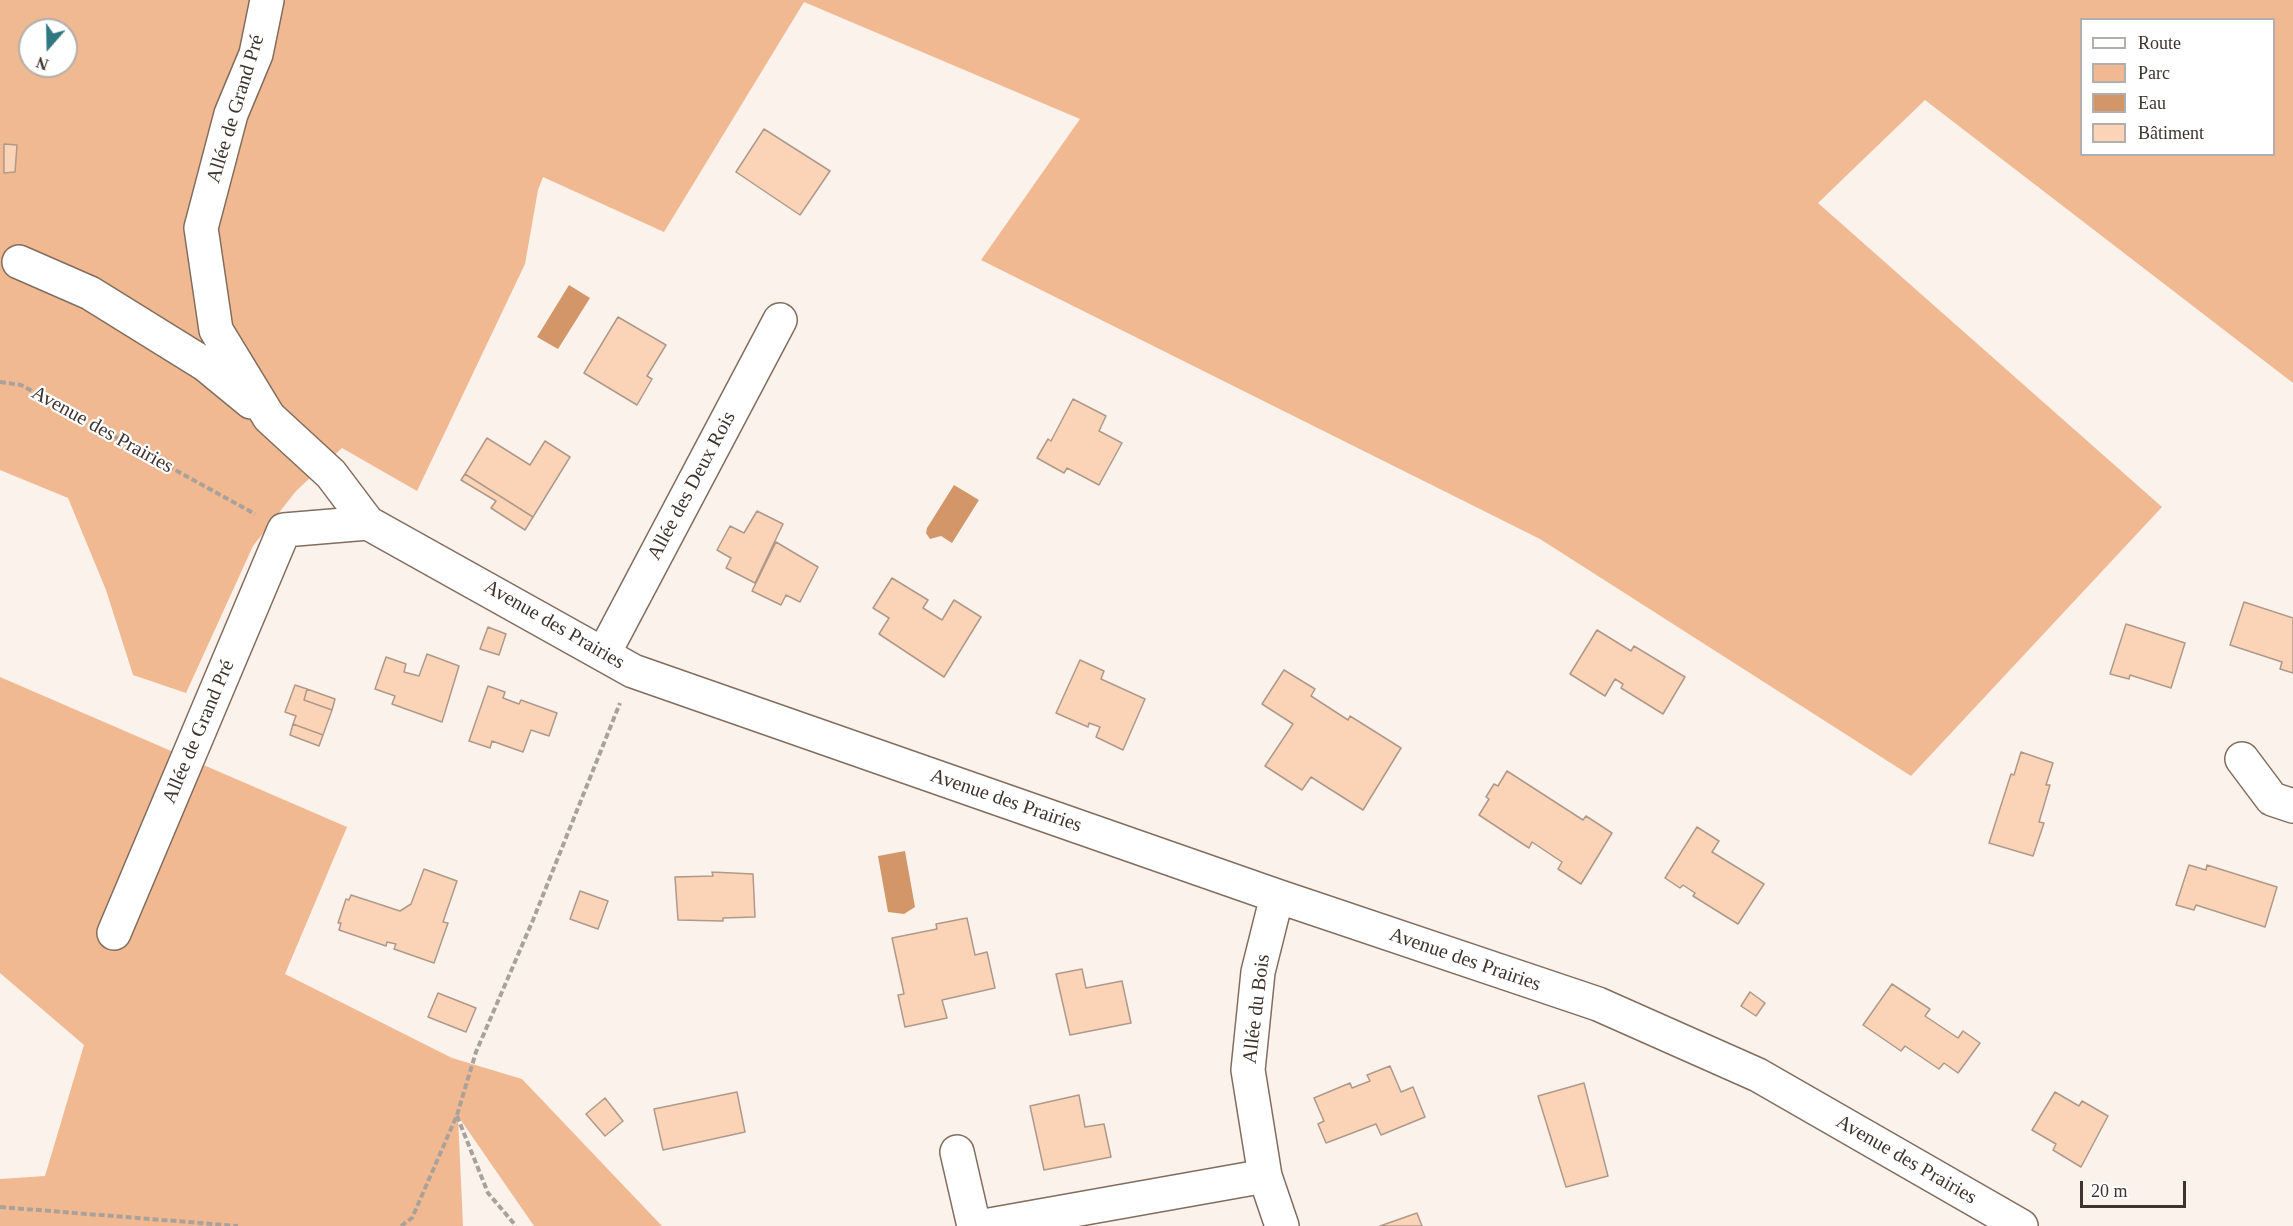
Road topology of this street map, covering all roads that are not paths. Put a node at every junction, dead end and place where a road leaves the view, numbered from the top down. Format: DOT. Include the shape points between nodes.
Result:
graph roads {
  1 [pos="267,0"];
  2 [pos="19,262"];
  3 [pos="780,320"];
  4 [pos="269,417"];
  5 [pos="368,522"];
  6 [pos="604,653"];
  7 [pos="2242,759"];
  8 [pos="2293,806"];
  9 [pos="1277,897"];
  10 [pos="114,933"];
  11 [pos="957,1152"];
  12 [pos="1265,1176"];
  13 [pos="974,1226"];
  14 [pos="984,1226"];
  15 [pos="1282,1226"];
  16 [pos="2021,1226"];
  1 -- 4 [label="street, Allée de Grand Pré" via="256,54 231,114 201,228 216,330"];
  2 -- 4 [label="street" via="90,293 206,365"];
  3 -- 6 [label="street, Allée des Deux Rois"];
  4 -- 5 [label="street, Allée de Grand Pré" via="331,474"];
  5 -- 6 [label="street, Avenue des Prairies"];
  5 -- 10 [label="street, Allée de Grand Pré" via="284,530"];
  6 -- 9 [label="street, Avenue des Prairies" via="633,670"];
  7 -- 8 [label="street" via="2272,799"];
  9 -- 12 [label="street, Allée du Bois" via="1258,972 1248,1070"];
  9 -- 16 [label="street, Avenue des Prairies" via="1619,1013 1758,1076"];
  11 -- 13 [label="street"];
  12 -- 14 [label="street"];
  12 -- 15 [label="street, Allée du Bois"];
}
